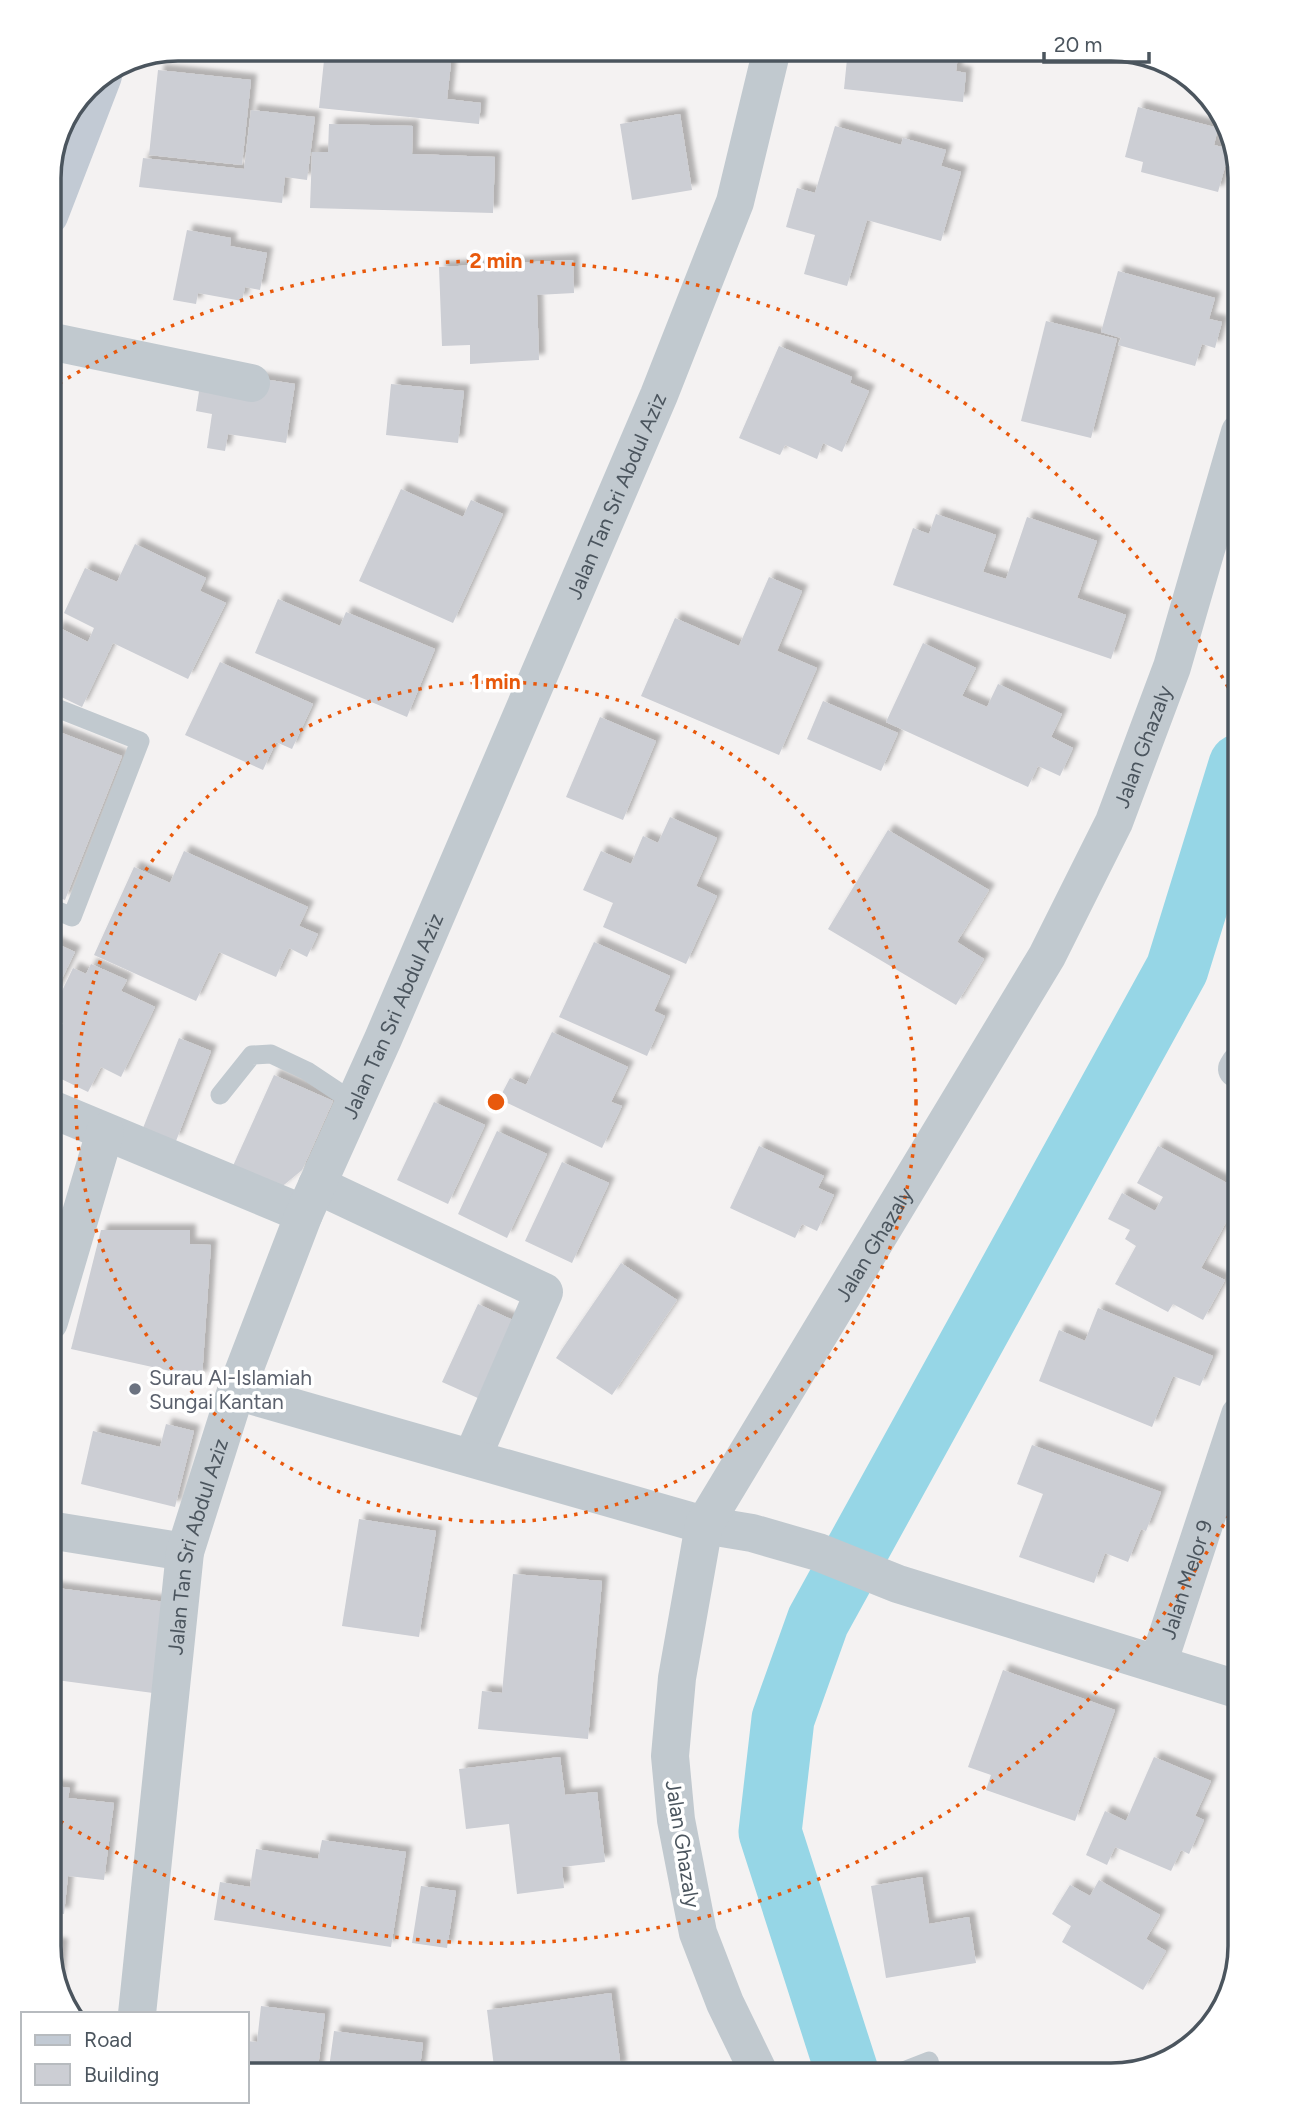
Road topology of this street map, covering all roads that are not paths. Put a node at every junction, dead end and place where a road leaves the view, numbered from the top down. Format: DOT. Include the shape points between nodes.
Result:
graph roads {
  1 [pos="769,61"];
  2 [pos="90,101"];
  3 [pos="76,129"];
  4 [pos="61,177"];
  5 [pos="61,343"];
  6 [pos="251,383"];
  7 [pos="1228,473"];
  8 [pos="61,710"];
  9 [pos="61,912"];
  10 [pos="220,1095"];
  11 [pos="355,1103"];
  12 [pos="61,1113"];
  13 [pos="106,1132"];
  14 [pos="311,1200"];
  15 [pos="61,1282"];
  16 [pos="236,1391"];
  17 [pos="1228,1451"];
  18 [pos="472,1458"];
  19 [pos="704,1525"];
  20 [pos="61,1532"];
  21 [pos="185,1552"];
  22 [pos="1158,1664"];
  23 [pos="1228,1686"];
  24 [pos="137,2012"];
  25 [pos="754,2063"];
  1 -- 11 [label="street, Jalan Tan Sri Abdul Aziz" via="735,202 654,407"];
  2 -- 3 [label="main road"];
  3 -- 4 [label="main road"];
  5 -- 6 [label="street"];
  7 -- 19 [label="street, Jalan Ghazaly" via="1172,667 1114,822 1047,956"];
  8 -- 9 [label="lane" via="140,741 72,917"];
  10 -- 11 [label="lane" via="252,1055 271,1054"];
  11 -- 14 [label="street, Jalan Tan Sri Abdul Aziz"];
  12 -- 13 [label="street"];
  13 -- 14 [label="street"];
  13 -- 15 [label="street"];
  14 -- 16 [label="street, Jalan Tan Sri Abdul Aziz"];
  14 -- 18 [label="street" via="544,1292"];
  16 -- 18 [label="street"];
  16 -- 21 [label="street, Jalan Tan Sri Abdul Aziz"];
  17 -- 22 [label="street, Jalan Melor 9"];
  18 -- 19 [label="street"];
  19 -- 22 [label="street" via="818,1552 898,1584"];
  19 -- 25 [label="street, Jalan Ghazaly" via="677,1678 670,1756 676,1820 698,1933"];
  20 -- 21 [label="street"];
  21 -- 24 [label="street, Jalan Tan Sri Abdul Aziz"];
  22 -- 23 [label="street"];
}
